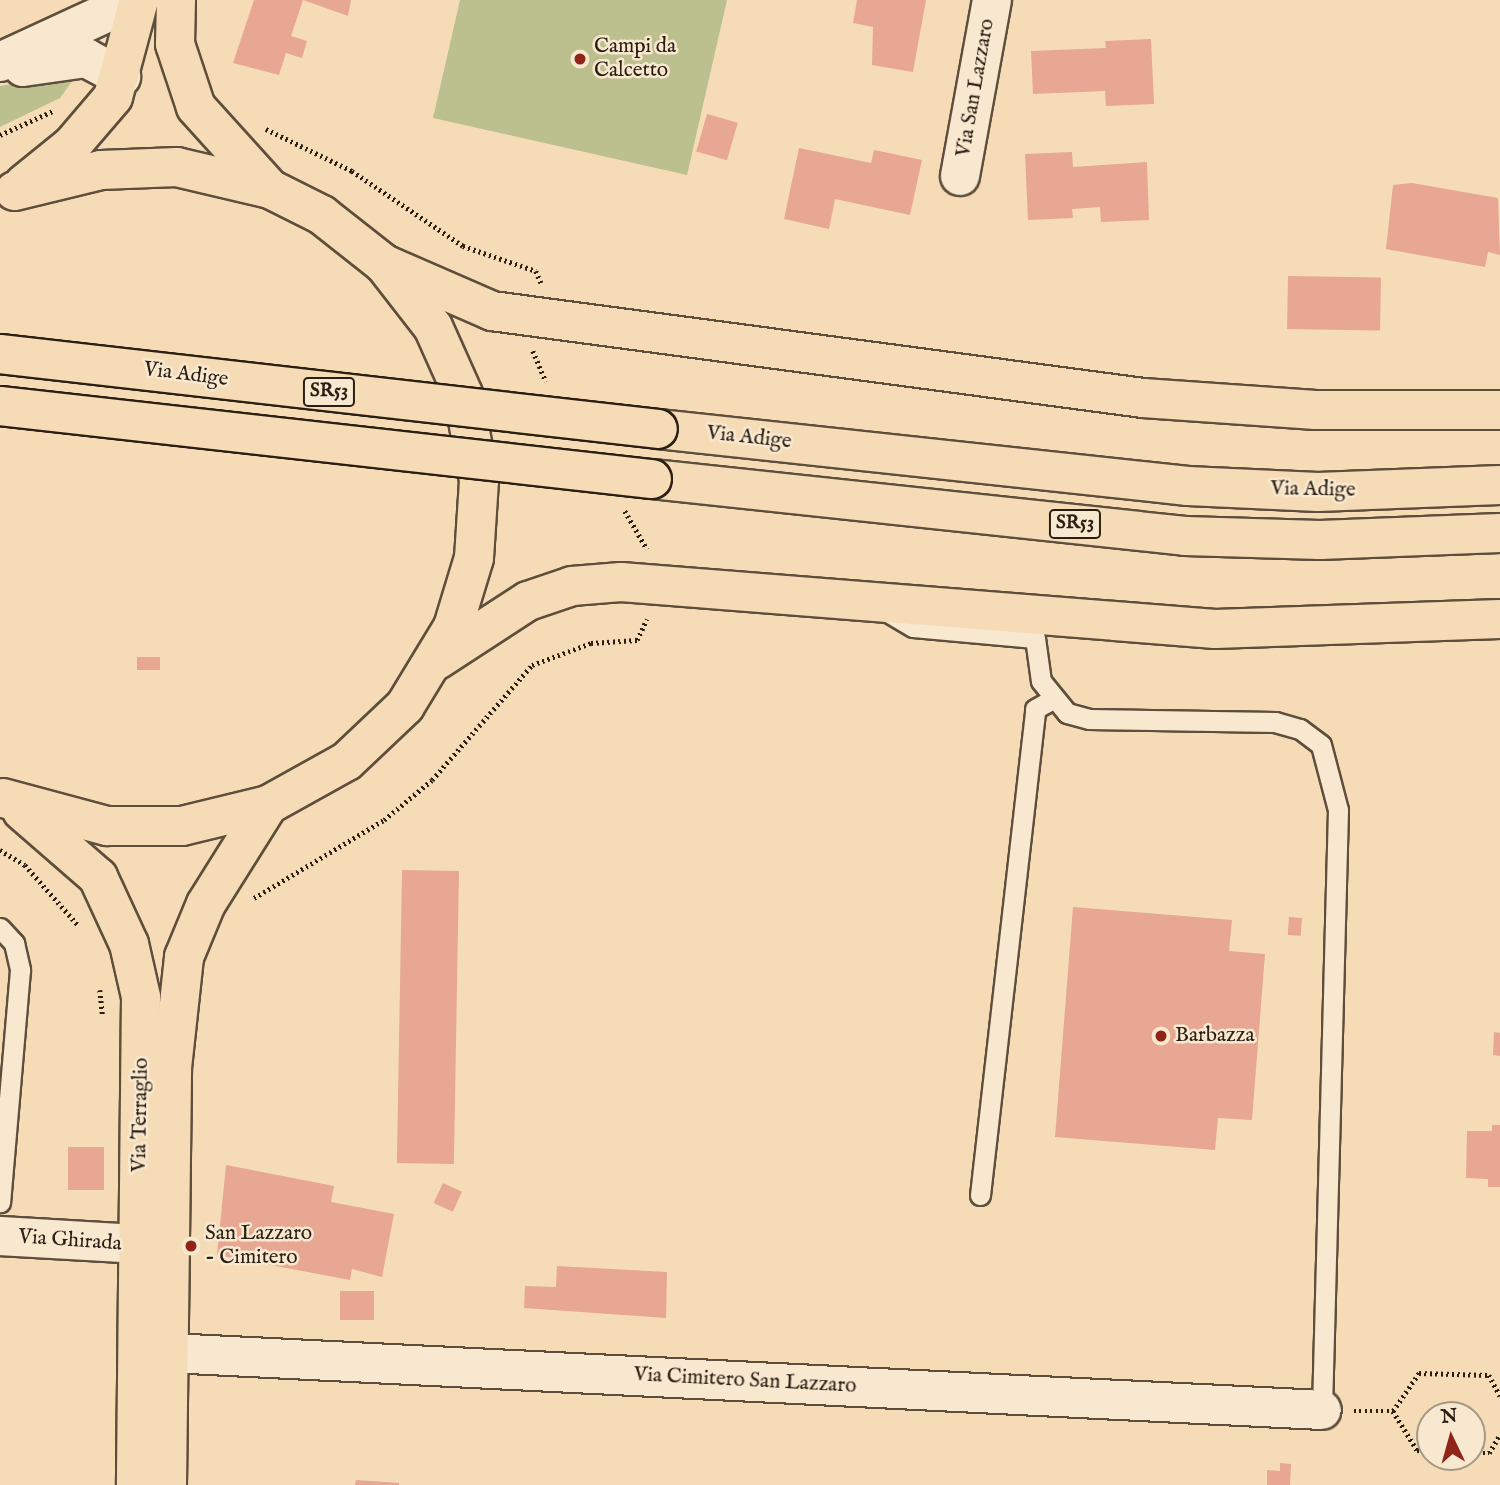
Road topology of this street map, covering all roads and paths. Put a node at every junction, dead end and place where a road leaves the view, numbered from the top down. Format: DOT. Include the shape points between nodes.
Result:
graph roads {
  1 [pos="134,0"];
  2 [pos="139,0"];
  3 [pos="176,0"];
  4 [pos="992,0"];
  5 [pos="0,62"];
  6 [pos="0,68"];
  7 [pos="121,77"];
  8 [pos="65,104"];
  9 [pos="256,123"];
  10 [pos="0,135"];
  11 [pos="960,176"];
  12 [pos="270,189"];
  13 [pos="7,196"];
  14 [pos="384,264"];
  15 [pos="541,289"];
  16 [pos="0,354"];
  17 [pos="0,405"];
  18 [pos="1500,410"];
  19 [pos="1500,485"];
  20 [pos="1500,533"];
  21 [pos="879,607"];
  22 [pos="648,613"];
  23 [pos="1500,619"];
  24 [pos="437,660"];
  25 [pos="1051,700"];
  26 [pos="1,797"];
  27 [pos="268,806"];
  28 [pos="0,850"];
  29 [pos="248,904"];
  30 [pos="0,928"];
  31 [pos="82,929"];
  32 [pos="99,974"];
  33 [pos="103,1028"];
  34 [pos="8,1038"];
  35 [pos="5,1143"];
  36 [pos="981,1195"];
  37 [pos="0,1202"];
  38 [pos="0,1236"];
  39 [pos="139,1244"];
  40 [pos="169,1353"];
  41 [pos="1500,1396"];
  42 [pos="1322,1410"];
  43 [pos="1500,1435"];
  44 [pos="1416,1448"];
  45 [pos="1486,1453"];
  46 [pos="136,1485"];
  47 [pos="167,1485"];
  1 -- 5 [label="street"];
  2 -- 7 [label="main road, Via Terraglio"];
  3 -- 12 [label="main road, Via Terraglio" via="175,44 197,107"];
  4 -- 11 [label="street, Via San Lazzaro"];
  6 -- 7 [label="street" via="86,58"];
  7 -- 13 [label="main road, Via Terraglio" via="96,120"];
  8 -- 10 [label="path"];
  9 -- 15 [label="path" via="332,159 463,246 536,271"];
  12 -- 13 [label="main road, Via Terraglio" via="177,167 101,170"];
  12 -- 14 [label="main road, Via Terraglio" via="321,215"];
  14 -- 18 [label="main road" via="492,311 1143,398 1316,410"];
  14 -- 24 [label="main road, Via Terraglio" via="433,327 463,394 479,481 474,558"];
  16 -- 19 [label="main road, Via Adige / SR53, bridge" via="1188,486 1318,492"];
  17 -- 20 [label="main road, SR53, bridge" via="1185,536 1321,540"];
  21 -- 23 [label="main road" via="1215,629"];
  21 -- 24 [label="main road" via="652,582 572,586 528,601"];
  21 -- 25 [label="lane" via="913,627 1035,638"];
  22 -- 29 [label="path" via="637,640 591,643 532,664 432,780 384,820 267,885"];
  24 -- 27 [label="main road, Via Terraglio" via="405,706 347,761"];
  25 -- 36 [label="lane" via="1035,709"];
  25 -- 42 [label="lane" via="1089,719 1275,722 1300,729 1321,745 1333,774 1338,810"];
  26 -- 27 [label="main road, Via Terraglio" via="107,825 182,826"];
  26 -- 39 [label="main road, Via Terraglio" via="58,837 98,877 129,944 141,997"];
  27 -- 40 [label="main road, Via Terraglio" via="206,904 184,957 172,1068"];
  28 -- 31 [label="path" via="25,864"];
  30 -- 34 [label="lane" via="18,955"];
  32 -- 33 [label="path"];
  34 -- 35 [label="lane"];
  35 -- 37 [label="lane"];
  38 -- 39 [label="street, Via Ghirada"];
  39 -- 46 [label="main road, Via Terraglio"];
  40 -- 42 [label="street, Via Cimitero San Lazzaro"];
  40 -- 47 [label="main road, Via Terraglio"];
  41 -- 44 [label="path" via="1489,1375 1419,1373 1393,1411"];
  43 -- 45 [label="path"];
}
